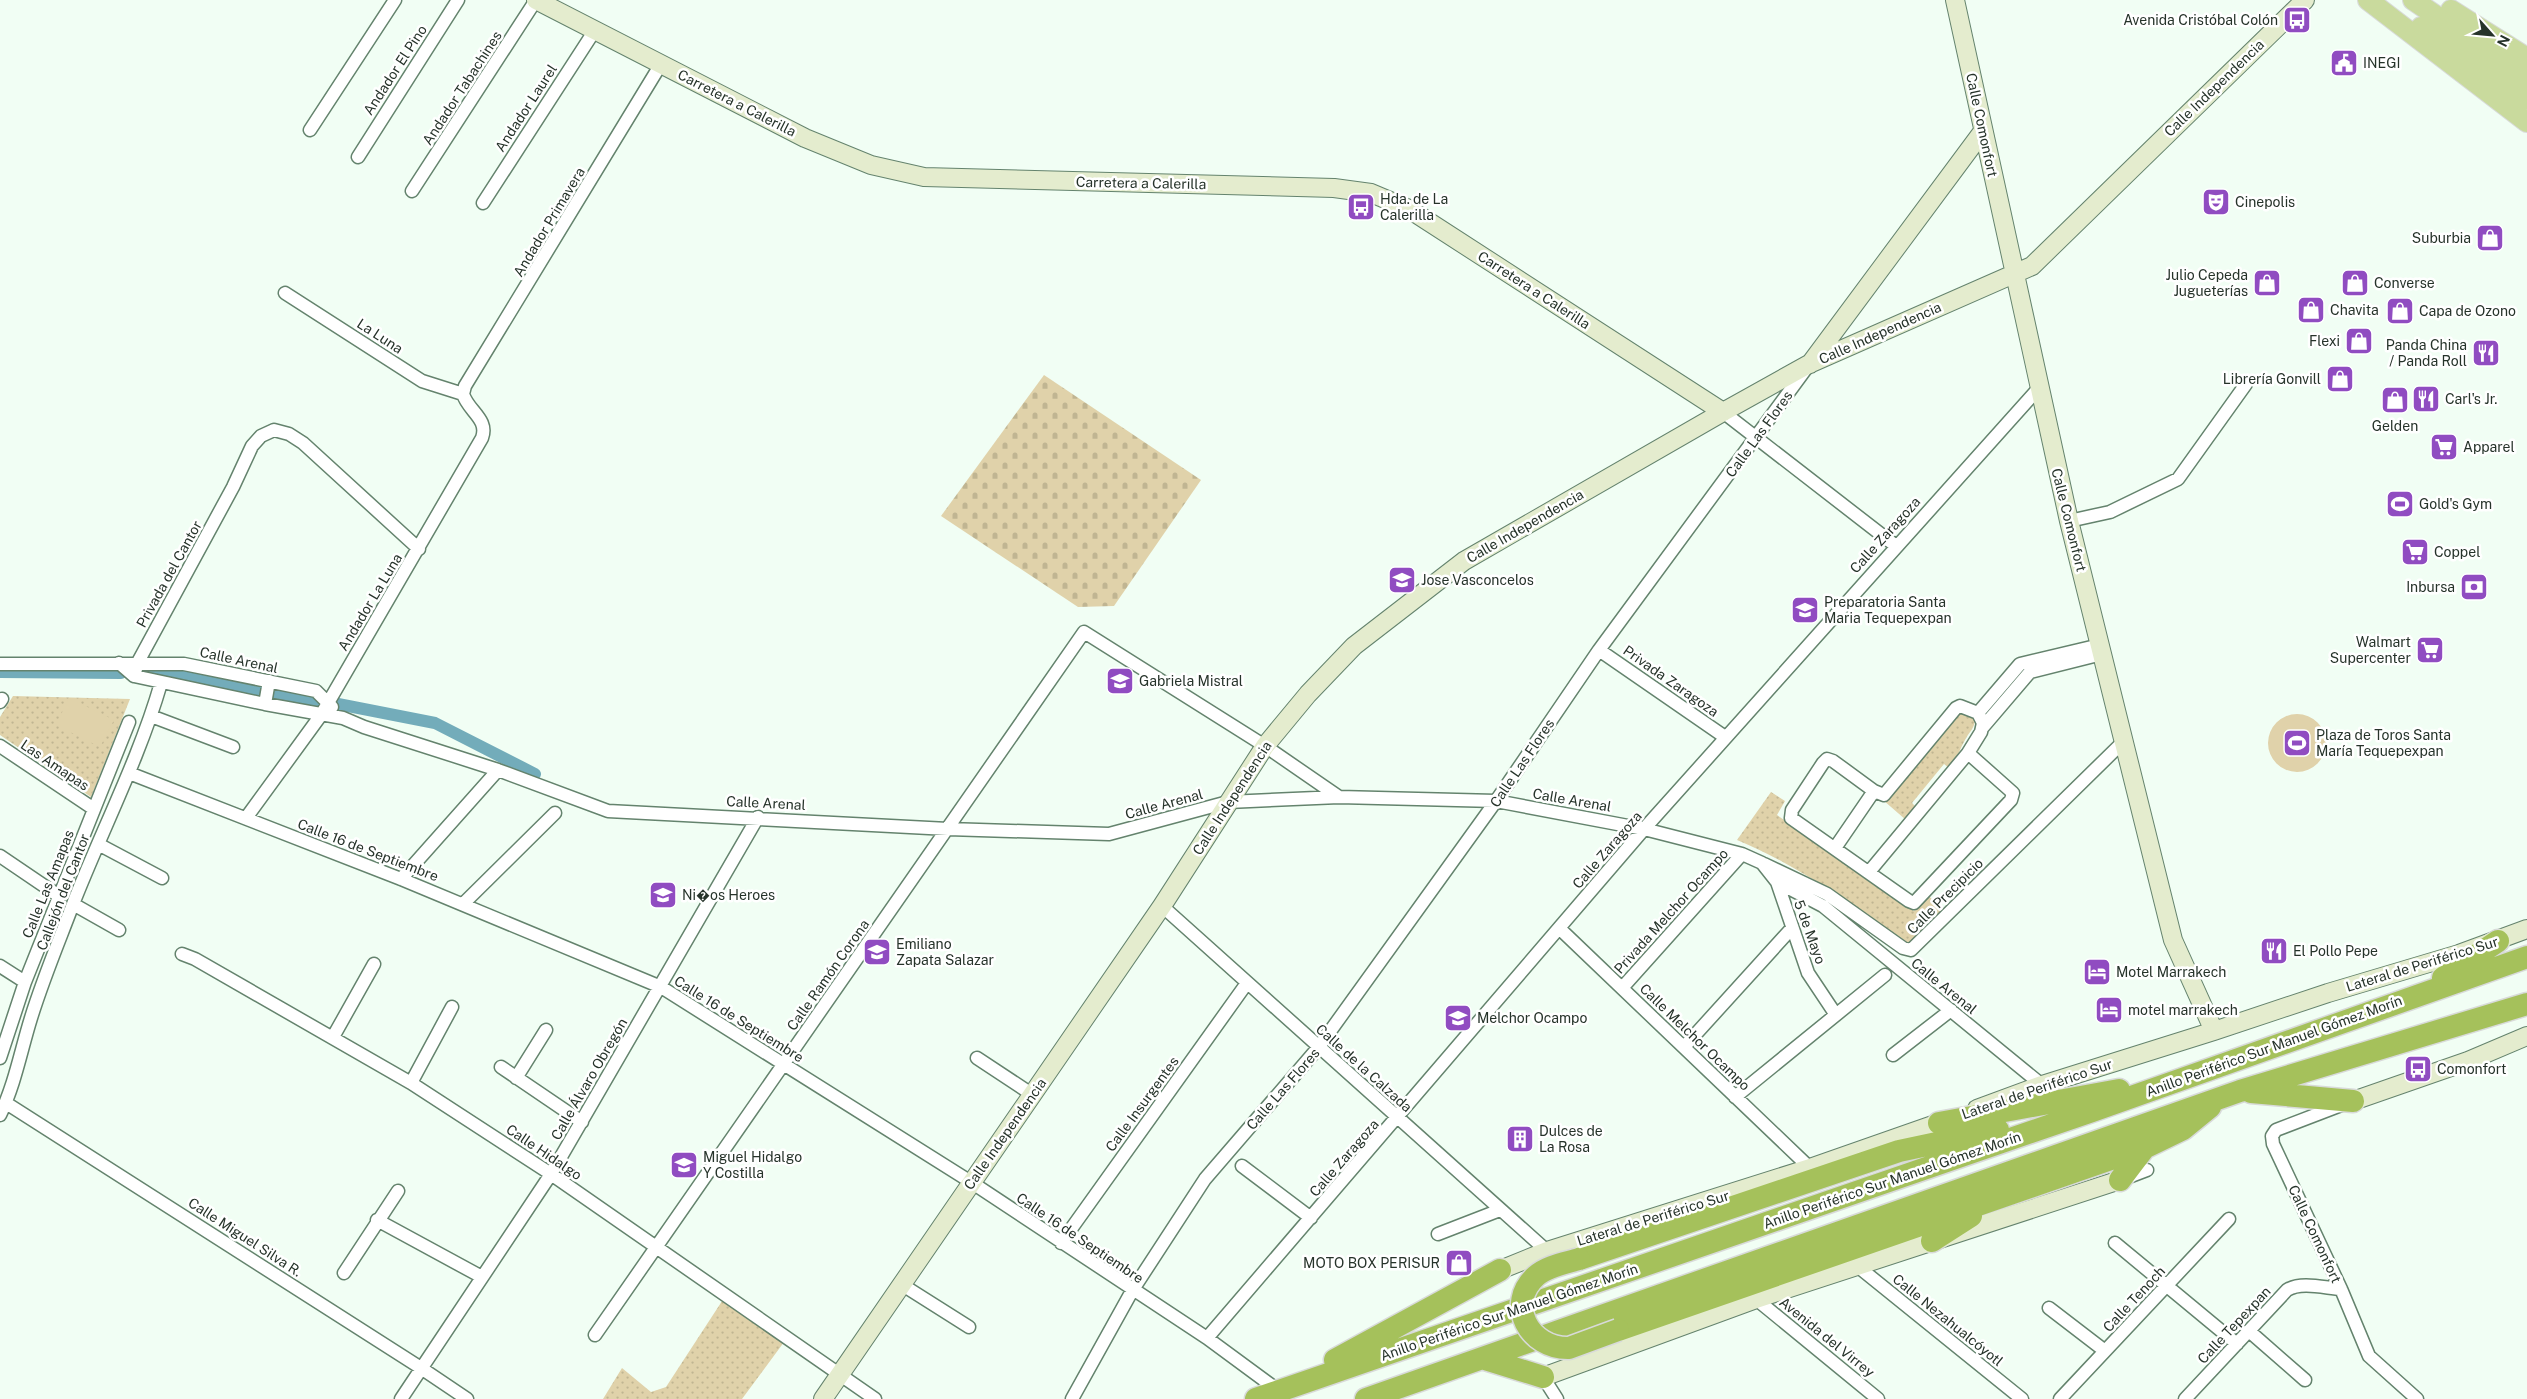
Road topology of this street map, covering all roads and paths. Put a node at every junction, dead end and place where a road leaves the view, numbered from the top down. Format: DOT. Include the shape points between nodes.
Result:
graph roads {
  1 [pos="395,0"];
  2 [pos="458,0"];
  3 [pos="536,0"];
  4 [pos="1955,0"];
  5 [pos="2305,0"];
  6 [pos="2368,0"];
  7 [pos="2380,0"];
  8 [pos="2413,0"];
  9 [pos="2436,0"];
  10 [pos="594,30"];
  11 [pos="2527,58"];
  12 [pos="661,64"];
  13 [pos="2527,78"];
  14 [pos="2527,99"];
  15 [pos="2527,122"];
  16 [pos="310,130"];
  17 [pos="1982,131"];
  18 [pos="358,157"];
  19 [pos="412,191"];
  20 [pos="483,203"];
  21 [pos="2015,273"];
  22 [pos="285,293"];
  23 [pos="1809,364"];
  24 [pos="2246,384"];
  25 [pos="2038,389"];
  26 [pos="464,394"];
  27 [pos="1723,412"];
  28 [pos="1757,438"];
  29 [pos="2069,521"];
  30 [pos="1896,546"];
  31 [pos="418,549"];
  32 [pos="2101,649"];
  33 [pos="1599,650"];
  34 [pos="138,662"];
  35 [pos="118,663"];
  36 [pos="0,664"];
  37 [pos="134,676"];
  38 [pos="161,682"];
  39 [pos="267,692"];
  40 [pos="328,703"];
  41 [pos="1978,713"];
  42 [pos="320,715"];
  43 [pos="151,716"];
  44 [pos="343,718"];
  45 [pos="128,722"];
  46 [pos="1983,727"];
  47 [pos="1725,738"];
  48 [pos="2124,741"];
  49 [pos="0,746"];
  50 [pos="1264,746"];
  51 [pos="233,748"];
  52 [pos="1968,753"];
  53 [pos="498,770"];
  54 [pos="129,774"];
  55 [pos="1874,791"];
  56 [pos="1339,797"];
  57 [pos="1496,801"];
  58 [pos="1228,802"];
  59 [pos="94,808"];
  60 [pos="555,813"];
  61 [pos="758,817"];
  62 [pos="246,818"];
  63 [pos="1644,828"];
  64 [pos="948,829"];
  65 [pos="98,844"];
  66 [pos="1835,848"];
  67 [pos="1742,854"];
  68 [pos="0,856"];
  69 [pos="1762,863"];
  70 [pos="1868,872"];
  71 [pos="162,878"];
  72 [pos="401,879"];
  73 [pos="1776,882"];
  74 [pos="58,896"];
  75 [pos="73,904"];
  76 [pos="463,904"];
  77 [pos="1162,906"];
  78 [pos="1559,928"];
  79 [pos="1792,928"];
  80 [pos="2527,929"];
  81 [pos="119,930"];
  82 [pos="2498,941"];
  83 [pos="182,954"];
  84 [pos="2527,957"];
  85 [pos="374,964"];
  86 [pos="0,966"];
  87 [pos="1885,975"];
  88 [pos="25,982"];
  89 [pos="1247,983"];
  90 [pos="661,987"];
  91 [pos="1622,988"];
  92 [pos="2414,996"];
  93 [pos="2527,1004"];
  94 [pos="452,1007"];
  95 [pos="1951,1010"];
  96 [pos="1836,1015"];
  97 [pos="546,1030"];
  98 [pos="2214,1031"];
  99 [pos="2527,1036"];
  100 [pos="333,1037"];
  101 [pos="1684,1047"];
  102 [pos="1318,1048"];
  103 [pos="1893,1055"];
  104 [pos="0,1058"];
  105 [pos="977,1058"];
  106 [pos="783,1065"];
  107 [pos="501,1067"];
  108 [pos="2189,1077"];
  109 [pos="516,1078"];
  110 [pos="411,1083"];
  111 [pos="2042,1084"];
  112 [pos="2240,1091"];
  113 [pos="1033,1094"];
  114 [pos="1736,1097"];
  115 [pos="2218,1099"];
  116 [pos="2353,1101"];
  117 [pos="6,1103"];
  118 [pos="2092,1111"];
  119 [pos="0,1115"];
  120 [pos="1398,1118"];
  121 [pos="582,1122"];
  122 [pos="1939,1123"];
  123 [pos="2145,1147"];
  124 [pos="1242,1166"];
  125 [pos="1810,1168"];
  126 [pos="2147,1170"];
  127 [pos="551,1174"];
  128 [pos="2120,1180"];
  129 [pos="971,1182"];
  130 [pos="398,1191"];
  131 [pos="1998,1198"];
  132 [pos="1500,1210"];
  133 [pos="1311,1218"];
  134 [pos="2229,1219"];
  135 [pos="377,1220"];
  136 [pos="1438,1234"];
  137 [pos="1932,1241"];
  138 [pos="1061,1243"];
  139 [pos="2115,1243"];
  140 [pos="656,1247"];
  141 [pos="1547,1251"];
  142 [pos="1856,1265"];
  143 [pos="1500,1270"];
  144 [pos="344,1273"];
  145 [pos="482,1277"];
  146 [pos="901,1284"];
  147 [pos="2167,1287"];
  148 [pos="2341,1289"];
  149 [pos="1132,1291"];
  150 [pos="1756,1299"];
  151 [pos="2049,1308"];
  152 [pos="969,1327"];
  153 [pos="2249,1332"];
  154 [pos="595,1335"];
  155 [pos="1207,1338"];
  156 [pos="2237,1344"];
  157 [pos="2105,1351"];
  158 [pos="1485,1359"];
  159 [pos="421,1368"];
  160 [pos="840,1375"];
  161 [pos="1543,1377"];
  162 [pos="2305,1380"];
  163 [pos="1279,1391"];
  164 [pos="401,1399"];
  165 [pos="467,1399"];
  166 [pos="823,1399"];
  167 [pos="875,1399"];
  168 [pos="1072,1399"];
  169 [pos="1256,1399"];
  170 [pos="1366,1399"];
  171 [pos="1558,1399"];
  172 [pos="1878,1399"];
  173 [pos="2022,1399"];
  174 [pos="2060,1399"];
  175 [pos="2186,1399"];
  176 [pos="2417,1399"];
  1 -- 16 [label="street"];
  2 -- 18 [label="street, Andador El Pino"];
  3 -- 10 [label="street, Carretera a Calerilla"];
  3 -- 19 [label="street, Andador Tabachines"];
  4 -- 17 [label="street, Calle Comonfort"];
  5 -- 21 [label="street, Calle Independencia" via="2032,266"];
  6 -- 15 [label="main road"];
  7 -- 14 [label="main road"];
  8 -- 13 [label="main road"];
  9 -- 11 [label="main road"];
  10 -- 12 [label="street, Carretera a Calerilla"];
  10 -- 20 [label="street, Andador Laurel"];
  12 -- 26 [label="street, Andador Primavera" via="465,386"];
  12 -- 27 [label="street, Carretera a Calerilla" via="805,138 871,165 924,178 1334,188 1371,193 1409,209"];
  17 -- 21 [label="street, Calle Comonfort"];
  17 -- 23 [label="street, Calle Las Flores"];
  21 -- 23 [label="street, Calle Independencia"];
  21 -- 25 [label="street, Calle Comonfort"];
  22 -- 26 [label="street, La Luna" via="422,381"];
  23 -- 27 [label="street, Calle Independencia"];
  23 -- 28 [label="street, Calle Las Flores"];
  24 -- 29 [label="street" via="2178,479 2110,512"];
  25 -- 29 [label="street, Calle Comonfort"];
  25 -- 30 [label="street, Calle Zaragoza"];
  26 -- 31 [label="street, Andador La Luna" via="485,429"];
  27 -- 28 [label="street"];
  27 -- 50 [label="street, Calle Independencia" via="1464,561 1354,646"];
  28 -- 30 [label="street"];
  28 -- 33 [label="street, Calle Las Flores"];
  29 -- 32 [label="street, Calle Comonfort"];
  30 -- 47 [label="street, Calle Zaragoza"];
  31 -- 34 [label="street, Privada del Cantor" via="303,443 282,431 267,432 252,446"];
  31 -- 40 [label="street, Andador La Luna"];
  32 -- 41 [label="street" via="2020,664"];
  32 -- 46 [label="street" via="2030,672"];
  32 -- 48 [label="street, Calle Comonfort"];
  33 -- 47 [label="street, Privada Zaragoza"];
  33 -- 57 [label="street, Calle Las Flores"];
  34 -- 35 [label="street, Calle Arenal"];
  34 -- 37 [label="street, Privada del Cantor"];
  34 -- 39 [label="street, Calle Arenal" via="184,664"];
  35 -- 36 [label="street, Calle Arenal"];
  35 -- 37 [label="street, Calle Arenal"];
  37 -- 38 [label="street, Calle Arenal"];
  38 -- 39 [label="street, Calle Arenal"];
  38 -- 43 [label="street, Callejón del Cantor"];
  39 -- 40 [label="street, Calle Arenal" via="316,692"];
  39 -- 42 [label="street, Calle Arenal"];
  40 -- 42 [label="street, Andador La Luna"];
  40 -- 44 [label="street, Calle Arenal"];
  41 -- 46 [label="street"];
  41 -- 55 [label="street" via="1964,707 1956,708 1886,792"];
  42 -- 44 [label="street, Calle Arenal"];
  42 -- 62 [label="street, Andador La Luna"];
  43 -- 51 [label="street"];
  43 -- 54 [label="street, Callejón del Cantor"];
  44 -- 53 [label="street, Calle Arenal"];
  45 -- 59 [label="street, Calle Las Amapas"];
  46 -- 52 [label="street"];
  47 -- 63 [label="street, Calle Zaragoza"];
  48 -- 69 [label="street, Calle Precipicio" via="1911,950 1902,948 1805,881"];
  48 -- 98 [label="street, Calle Comonfort" via="2172,940"];
  49 -- 59 [label="street, Las Amapas"];
  50 -- 56 [label="street"];
  50 -- 58 [label="street, Calle Independencia"];
  50 -- 64 [label="street, Calle Ramón Corona" via="1084,632"];
  52 -- 70 [label="street"];
  52 -- 70 [label="street" via="2012,791 2014,796 2011,800 1914,903"];
  53 -- 61 [label="street, Calle Arenal" via="608,811"];
  53 -- 72 [label="street"];
  54 -- 62 [label="street, Calle 16 de Septiembre"];
  54 -- 65 [label="street, Callejón del Cantor"];
  55 -- 66 [label="street"];
  55 -- 66 [label="street" via="1833,761 1827,759 1822,763 1790,816"];
  56 -- 57 [label="street, Calle Arenal"];
  56 -- 58 [label="street, Calle Arenal"];
  57 -- 63 [label="street, Calle Arenal"];
  57 -- 102 [label="street, Calle Las Flores"];
  58 -- 64 [label="street, Calle Arenal" via="1109,834"];
  58 -- 77 [label="street, Calle Independencia"];
  59 -- 74 [label="street, Calle Las Amapas"];
  60 -- 76 [label="street"];
  61 -- 64 [label="street, Calle Arenal"];
  61 -- 90 [label="street, Calle Álvaro Obregón"];
  62 -- 72 [label="street, Calle 16 de Septiembre"];
  63 -- 67 [label="street, Calle Arenal"];
  63 -- 78 [label="street, Calle Zaragoza"];
  64 -- 106 [label="street, Calle Ramón Corona"];
  65 -- 71 [label="street"];
  65 -- 75 [label="street, Callejón del Cantor"];
  66 -- 70 [label="street"];
  67 -- 69 [label="street, Calle Arenal"];
  67 -- 91 [label="street, Privada Melchor Ocampo"];
  68 -- 74 [label="street"];
  69 -- 73 [label="street, Calle Arenal"];
  72 -- 76 [label="street, Calle 16 de Septiembre"];
  73 -- 79 [label="street, 5 de Mayo"];
  73 -- 95 [label="street, Calle Arenal" via="1823,906"];
  74 -- 88 [label="street, Calle Las Amapas"];
  75 -- 81 [label="street"];
  75 -- 117 [label="street, Callejón del Cantor" via="32,1016"];
  76 -- 90 [label="street, Calle 16 de Septiembre"];
  77 -- 89 [label="street, Calle de la Calzada"];
  77 -- 113 [label="street, Calle Independencia"];
  78 -- 91 [label="street, Calle Melchor Ocampo"];
  78 -- 120 [label="street, Calle Zaragoza"];
  79 -- 96 [label="street, 5 de Mayo" via="1808,973"];
  79 -- 101 [label="street"];
  80 -- 82 [label="street, Lateral de Periférico Sur"];
  82 -- 92 [label="highway"];
  82 -- 98 [label="street, Lateral de Periférico Sur"];
  83 -- 100 [label="street, Calle Hidalgo"];
  84 -- 92 [label="highway, Anillo Periférico Sur Manuel Gómez Morín"];
  85 -- 100 [label="street"];
  86 -- 88 [label="street"];
  87 -- 96 [label="street"];
  88 -- 104 [label="street, Calle Las Amapas"];
  89 -- 102 [label="street, Calle de la Calzada"];
  89 -- 138 [label="street, Calle Insurgentes"];
  90 -- 106 [label="street, Calle 16 de Septiembre"];
  90 -- 121 [label="street, Calle Álvaro Obregón"];
  91 -- 101 [label="street, Calle Melchor Ocampo"];
  92 -- 108 [label="highway, Anillo Periférico Sur Manuel Gómez Morín"];
  93 -- 112 [label="highway"];
  94 -- 110 [label="street"];
  95 -- 103 [label="street"];
  95 -- 111 [label="street, Calle Arenal"];
  96 -- 114 [label="street"];
  97 -- 109 [label="street"];
  98 -- 111 [label="street, Lateral de Periférico Sur"];
  99 -- 116 [label="street" via="2468,1061"];
  100 -- 110 [label="street, Calle Hidalgo"];
  101 -- 114 [label="street, Calle Melchor Ocampo"];
  102 -- 120 [label="street, Calle de la Calzada"];
  102 -- 149 [label="street, Calle Las Flores" via="1205,1179"];
  105 -- 113 [label="street"];
  106 -- 129 [label="street, Calle 16 de Septiembre"];
  106 -- 140 [label="street, Calle Ramón Corona"];
  107 -- 109 [label="street"];
  108 -- 118 [label="highway, Anillo Periférico Sur Manuel Gómez Morín"];
  108 -- 122 [label="highway"];
  109 -- 121 [label="street"];
  110 -- 127 [label="street, Calle Hidalgo"];
  111 -- 122 [label="street, Lateral de Periférico Sur"];
  112 -- 115 [label="highway"];
  112 -- 116 [label="highway"];
  113 -- 129 [label="street, Calle Independencia"];
  114 -- 125 [label="street, Calle Melchor Ocampo"];
  115 -- 123 [label="highway" via="2183,1129"];
  115 -- 158 [label="highway"];
  116 -- 148 [label="street, Calle Comonfort" via="2276,1130 2272,1136"];
  117 -- 119 [label="street, Callejón del Cantor"];
  117 -- 159 [label="street, Calle Miguel Silva R."];
  118 -- 131 [label="highway, bridge" via="1899,1151 1542,1271 1525,1293 1523,1307 1528,1327 1542,1342 1569,1348"];
  118 -- 163 [label="highway, Anillo Periférico Sur Manuel Gómez Morín"];
  120 -- 132 [label="street, Calle de la Calzada"];
  120 -- 133 [label="street, Calle Zaragoza"];
  121 -- 127 [label="street, Calle Álvaro Obregón"];
  122 -- 125 [label="street, Lateral de Periférico Sur"];
  123 -- 128 [label="highway"];
  123 -- 131 [label="highway"];
  124 -- 133 [label="street"];
  125 -- 141 [label="street, Lateral de Periférico Sur"];
  126 -- 128 [label="street"];
  127 -- 140 [label="street, Calle Hidalgo"];
  127 -- 145 [label="street, Calle Álvaro Obregón"];
  128 -- 137 [label="street"];
  129 -- 138 [label="street, Calle 16 de Septiembre"];
  129 -- 146 [label="street, Calle Independencia"];
  130 -- 135 [label="street"];
  131 -- 137 [label="highway"];
  132 -- 136 [label="street"];
  132 -- 141 [label="street, Calle de la Calzada"];
  133 -- 155 [label="street, Calle Zaragoza"];
  134 -- 147 [label="street, Calle Tenoch"];
  135 -- 144 [label="street"];
  135 -- 145 [label="street"];
  137 -- 142 [label="street"];
  138 -- 149 [label="street, Calle 16 de Septiembre"];
  139 -- 147 [label="street"];
  140 -- 154 [label="street, Calle Ramón Corona"];
  140 -- 160 [label="street, Calle Hidalgo"];
  141 -- 143 [label="street, Lateral de Periférico Sur"];
  142 -- 150 [label="street"];
  142 -- 173 [label="street, Calle Nezahualcóyotl"];
  143 -- 163 [label="highway"];
  145 -- 159 [label="street, Calle Álvaro Obregón"];
  146 -- 152 [label="street"];
  146 -- 160 [label="street, Calle Independencia"];
  147 -- 156 [label="street"];
  147 -- 157 [label="street, Calle Tenoch"];
  148 -- 153 [label="street, Calle Tepexpan" via="2293,1286"];
  148 -- 176 [label="street, Calle Comonfort" via="2370,1356"];
  149 -- 155 [label="street, Calle 16 de Septiembre"];
  149 -- 168 [label="street, Calle Las Flores"];
  150 -- 161 [label="street"];
  150 -- 172 [label="street, Avenida del Virrey"];
  151 -- 157 [label="street"];
  153 -- 156 [label="street, Calle Tepexpan"];
  153 -- 162 [label="street"];
  155 -- 163 [label="street, Calle 16 de Septiembre"];
  156 -- 175 [label="street, Calle Tepexpan"];
  157 -- 174 [label="street, Calle Tenoch"];
  158 -- 161 [label="highway"];
  158 -- 170 [label="highway"];
  159 -- 164 [label="street, Calle Álvaro Obregón"];
  159 -- 165 [label="street, Calle Miguel Silva R."];
  160 -- 166 [label="street, Calle Independencia"];
  160 -- 167 [label="street, Calle Hidalgo"];
  161 -- 171 [label="street"];
  163 -- 169 [label="highway, Anillo Periférico Sur Manuel Gómez Morín"];
}
